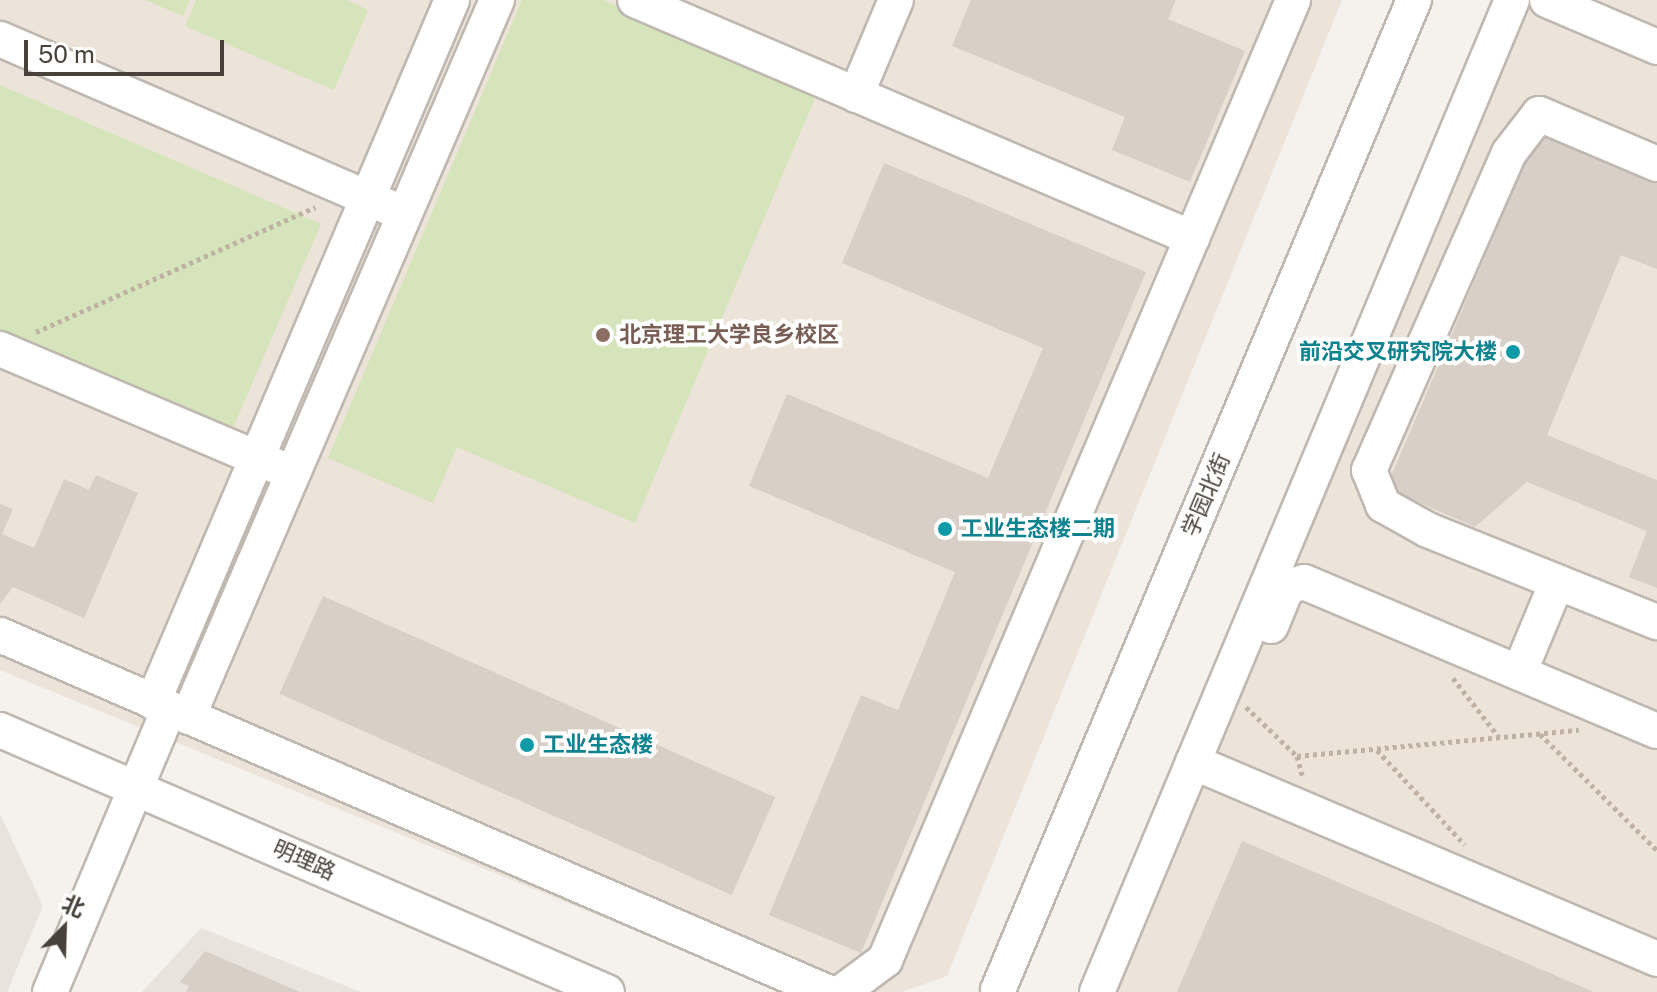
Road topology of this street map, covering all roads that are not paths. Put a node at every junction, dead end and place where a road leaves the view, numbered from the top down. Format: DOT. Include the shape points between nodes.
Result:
graph roads {
  1 [pos="452,0"];
  2 [pos="497,0"];
  3 [pos="635,0"];
  4 [pos="896,0"];
  5 [pos="1293,0"];
  6 [pos="1414,0"];
  7 [pos="1512,0"];
  8 [pos="1547,0"];
  9 [pos="0,39"];
  10 [pos="1657,47"];
  11 [pos="856,95"];
  12 [pos="1657,164"];
  13 [pos="368,198"];
  14 [pos="405,214"];
  15 [pos="1192,238"];
  16 [pos="1409,247"];
  17 [pos="1457,270"];
  18 [pos="14,342"];
  19 [pos="257,458"];
  20 [pos="293,474"];
  21 [pos="1282,550"];
  22 [pos="1557,582"];
  23 [pos="1657,622"];
  24 [pos="0,635"];
  25 [pos="1527,654"];
  26 [pos="170,709"];
  27 [pos="1657,709"];
  28 [pos="0,730"];
  29 [pos="1657,731"];
  30 [pos="1202,766"];
  31 [pos="137,788"];
  32 [pos="1657,959"];
  33 [pos="998,990"];
  34 [pos="50,992"];
  35 [pos="607,992"];
  36 [pos="827,992"];
  37 [pos="842,992"];
  38 [pos="1097,992"];
  1 -- 13 [label="street"];
  2 -- 14 [label="street"];
  3 -- 11 [label="street"];
  4 -- 11 [label="street"];
  5 -- 15 [label="street"];
  6 -- 33 [label="street, 学园北街"];
  7 -- 16 [label="street"];
  8 -- 10 [label="street"];
  9 -- 13 [label="street"];
  11 -- 15 [label="street"];
  12 -- 17 [label="street" via="1539,114 1509,153"];
  13 -- 14 [label="street"];
  13 -- 19 [label="street"];
  14 -- 20 [label="street"];
  15 -- 37 [label="street" via="885,960 859,987"];
  16 -- 17 [label="street"];
  16 -- 21 [label="street"];
  17 -- 22 [label="street" via="1369,470 1383,505"];
  18 -- 19 [label="street"];
  19 -- 20 [label="street"];
  19 -- 26 [label="street"];
  20 -- 26 [label="street"];
  21 -- 25 [label="street"];
  21 -- 30 [label="street"];
  22 -- 23 [label="street"];
  22 -- 25 [label="street"];
  24 -- 26 [label="street"];
  25 -- 27 [label="street"];
  26 -- 31 [label="street"];
  26 -- 36 [label="street"];
  28 -- 31 [label="street, 明理路"];
  29 -- 30 [label="street" via="1304,582 1287,587 1239,701"];
  30 -- 32 [label="street"];
  30 -- 38 [label="street"];
  31 -- 34 [label="street"];
  31 -- 35 [label="street, 明理路"];
}
